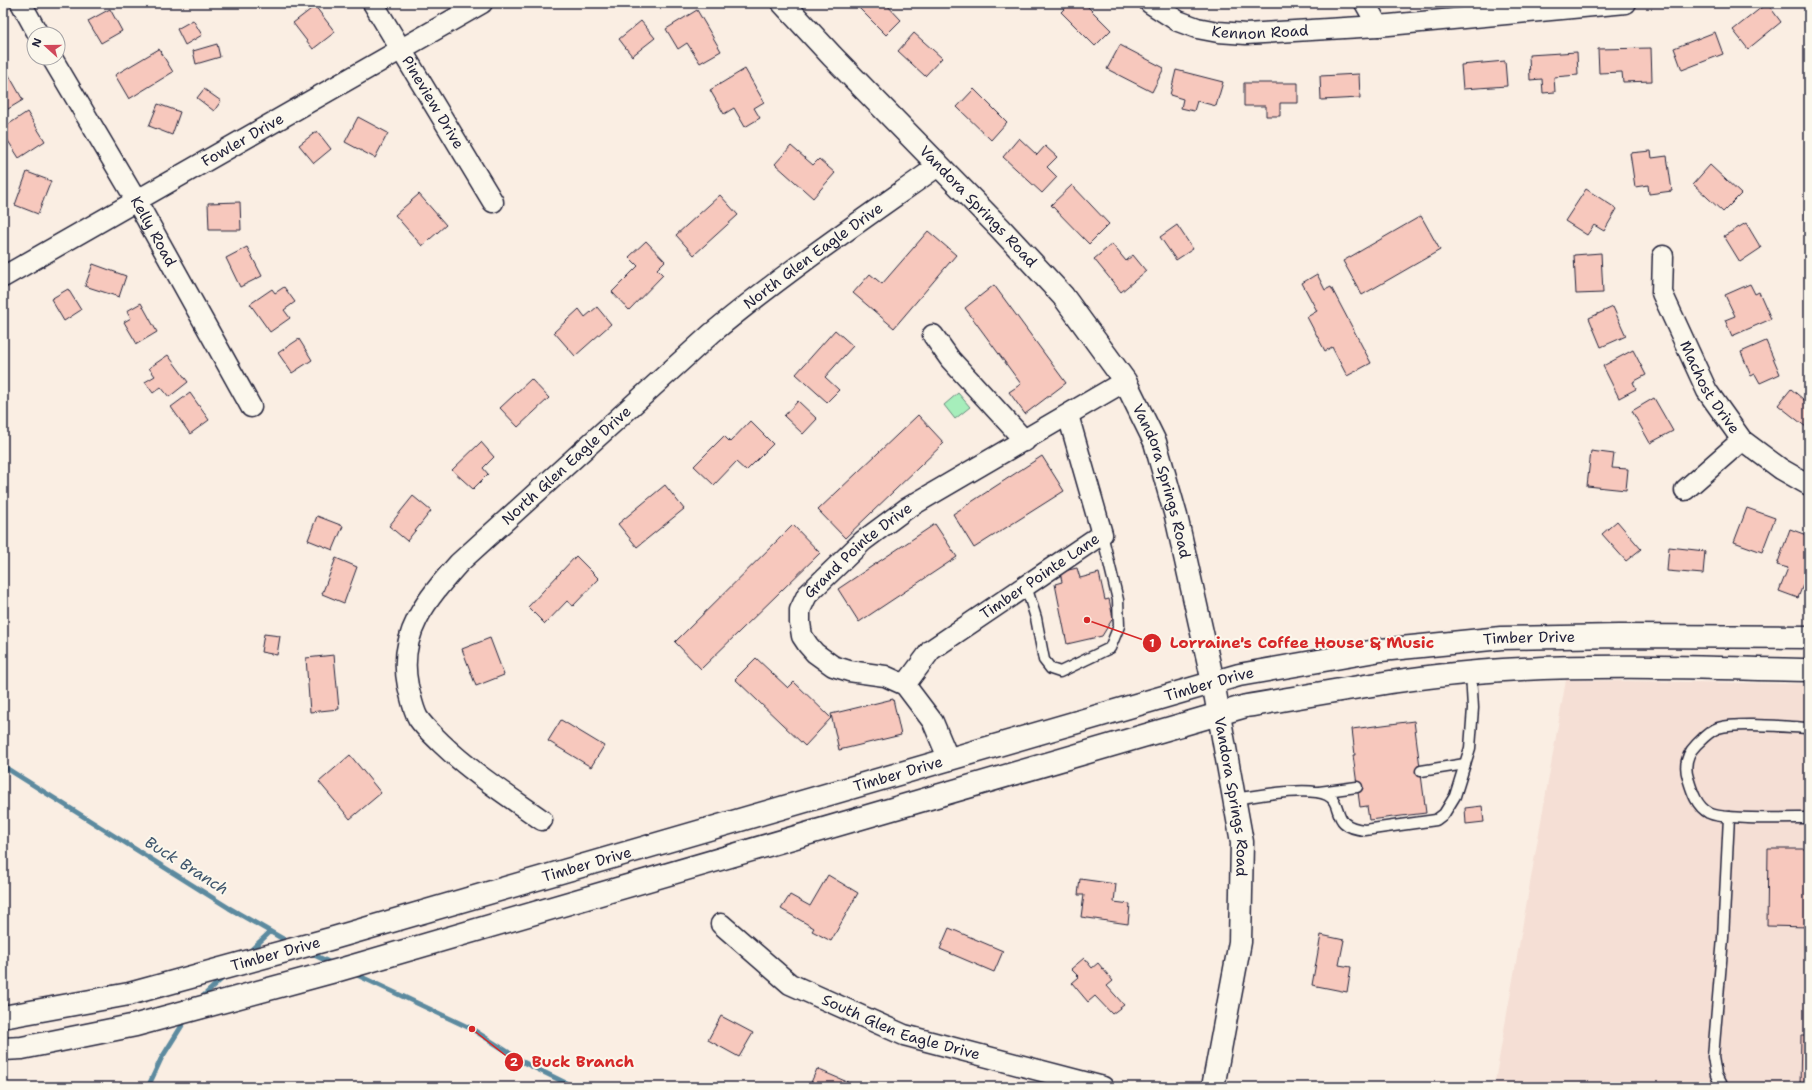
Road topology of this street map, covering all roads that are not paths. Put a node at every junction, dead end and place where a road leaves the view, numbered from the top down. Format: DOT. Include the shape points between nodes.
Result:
graph roads {
  1 [pos="21,3"];
  2 [pos="373,3"];
  3 [pos="482,3"];
  4 [pos="783,3"];
  5 [pos="1150,3"];
  6 [pos="1365,3"];
  7 [pos="1626,3"];
  8 [pos="34,26"];
  9 [pos="1378,26"];
  10 [pos="401,51"];
  11 [pos="57,66"];
  12 [pos="938,166"];
  13 [pos="136,200"];
  14 [pos="492,202"];
  15 [pos="1663,256"];
  16 [pos="3,277"];
  17 [pos="933,334"];
  18 [pos="1125,381"];
  19 [pos="252,407"];
  20 [pos="1068,415"];
  21 [pos="1742,440"];
  22 [pos="1025,441"];
  23 [pos="1809,485"];
  24 [pos="1685,490"];
  25 [pos="1102,534"];
  26 [pos="1026,586"];
  27 [pos="1809,638"];
  28 [pos="1809,670"];
  29 [pos="1472,673"];
  30 [pos="1213,682"];
  31 [pos="905,686"];
  32 [pos="1219,713"];
  33 [pos="1809,728"];
  34 [pos="949,760"];
  35 [pos="1465,764"];
  36 [pos="1421,771"];
  37 [pos="1357,787"];
  38 [pos="1311,793"];
  39 [pos="1234,799"];
  40 [pos="1729,817"];
  41 [pos="1809,818"];
  42 [pos="542,820"];
  43 [pos="721,924"];
  44 [pos="3,1017"];
  45 [pos="3,1049"];
  46 [pos="1103,1087"];
  47 [pos="1213,1087"];
  48 [pos="1722,1087"];
  1 -- 8 [label="street"];
  2 -- 10 [label="street, Pineview Drive"];
  3 -- 10 [label="street, Fowler Drive"];
  4 -- 12 [label="main road, Vandora Springs Road"];
  5 -- 9 [label="street, Kennon Road" via="1178,21 1218,32 1246,34"];
  6 -- 9 [label="street"];
  7 -- 9 [label="street, Kennon Road"];
  10 -- 13 [label="street, Fowler Drive"];
  10 -- 14 [label="street, Pineview Drive"];
  11 -- 13 [label="street, Kelly Road"];
  12 -- 18 [label="main road, Vandora Springs Road" via="1063,296"];
  12 -- 42 [label="street, North Glen Eagle Drive" via="753,299 712,333 478,545 438,587 420,612 408,641 406,670 418,718 460,761"];
  13 -- 16 [label="street, Fowler Drive"];
  13 -- 19 [label="street, Kelly Road"];
  15 -- 21 [label="street, Machost Drive" via="1662,293 1707,391"];
  17 -- 22 [label="street" via="950,359"];
  18 -- 20 [label="street, Grand Pointe Drive"];
  18 -- 30 [label="main road, Vandora Springs Road" via="1155,442 1176,516"];
  20 -- 22 [label="street, Grand Pointe Drive"];
  20 -- 25 [label="street, Timber Pointe Lane"];
  21 -- 23 [label="street, Machost Drive" via="1781,469"];
  21 -- 24 [label="street"];
  22 -- 31 [label="street, Grand Pointe Drive" via="906,509 863,541 802,602 802,636 815,653 833,666 885,676"];
  25 -- 26 [label="street, Timber Pointe Lane"];
  25 -- 26 [label="lane" via="1118,600 1119,626 1110,648 1060,672 1051,669 1044,660 1036,618"];
  26 -- 31 [label="street, Timber Pointe Lane" via="931,650"];
  27 -- 30 [label="main road, Timber Drive" via="1501,638 1381,650 1239,675"];
  28 -- 29 [label="main road, Timber Drive" via="1619,668"];
  29 -- 32 [label="main road, Timber Drive" via="1386,682"];
  29 -- 35 [label="lane" via="1474,708 1470,748"];
  30 -- 32 [label="main road, Vandora Springs Road"];
  30 -- 34 [label="main road, Timber Drive"];
  31 -- 34 [label="street, Grand Pointe Drive" via="932,722"];
  32 -- 39 [label="main road, Vandora Springs Road"];
  32 -- 45 [label="main road, Timber Drive" via="339,970 136,1025 22,1048"];
  33 -- 40 [label="lane" via="1717,728 1692,749 1686,761 1687,774 1700,807 1710,814"];
  34 -- 44 [label="main road, Timber Drive" via="330,939 144,990"];
  35 -- 36 [label="lane"];
  35 -- 38 [label="lane" via="1455,796 1444,814 1436,820 1365,830 1353,829 1344,823 1334,803 1327,796"];
  37 -- 38 [label="lane"];
  38 -- 39 [label="lane" via="1284,792"];
  39 -- 47 [label="main road, Vandora Springs Road" via="1242,842 1240,942"];
  40 -- 41 [label="lane"];
  40 -- 48 [label="lane" via="1723,938 1713,1057 1716,1075"];
  43 -- 46 [label="street, South Glen Eagle Drive" via="790,984 904,1035"];
}
